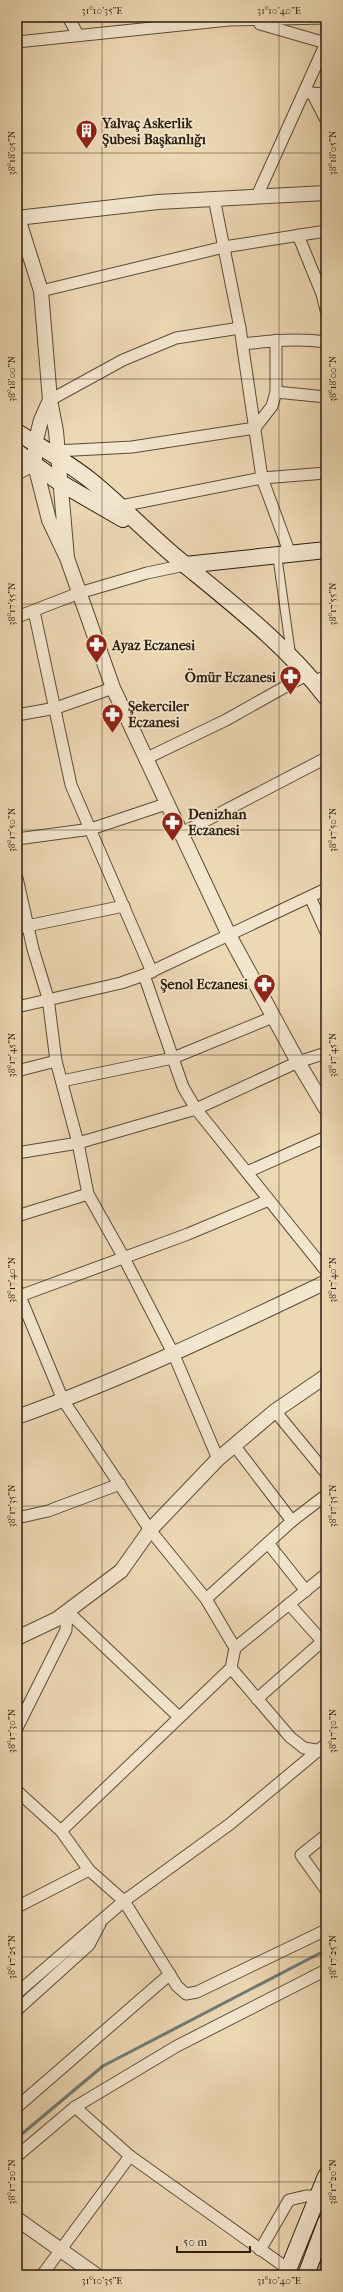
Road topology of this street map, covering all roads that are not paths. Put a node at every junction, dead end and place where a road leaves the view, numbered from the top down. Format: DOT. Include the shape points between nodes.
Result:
graph roads {
  1 [pos="68,17"];
  2 [pos="326,18"];
  3 [pos="229,19"];
  4 [pos="250,21"];
  5 [pos="158,22"];
  6 [pos="78,35"];
  7 [pos="17,42"];
  8 [pos="326,43"];
  9 [pos="309,93"];
  10 [pos="326,94"];
  11 [pos="326,120"];
  12 [pos="326,193"];
  13 [pos="258,196"];
  14 [pos="214,198"];
  15 [pos="18,217"];
  16 [pos="326,230"];
  17 [pos="298,235"];
  18 [pos="224,247"];
  19 [pos="41,291"];
  20 [pos="326,306"];
  21 [pos="240,328"];
  22 [pos="276,340"];
  23 [pos="326,342"];
  24 [pos="243,344"];
  25 [pos="276,392"];
  26 [pos="326,397"];
  27 [pos="50,400"];
  28 [pos="255,428"];
  29 [pos="17,432"];
  30 [pos="35,444"];
  31 [pos="17,452"];
  32 [pos="56,453"];
  33 [pos="35,465"];
  34 [pos="326,473"];
  35 [pos="17,474"];
  36 [pos="262,478"];
  37 [pos="59,482"];
  38 [pos="119,507"];
  39 [pos="103,508"];
  40 [pos="150,535"];
  41 [pos="326,550"];
  42 [pos="284,555"];
  43 [pos="67,558"];
  44 [pos="186,565"];
  45 [pos="79,592"];
  46 [pos="34,611"];
  47 [pos="17,616"];
  48 [pos="291,658"];
  49 [pos="316,677"];
  50 [pos="113,688"];
  51 [pos="326,697"];
  52 [pos="56,708"];
  53 [pos="17,715"];
  54 [pos="326,758"];
  55 [pos="145,759"];
  56 [pos="166,804"];
  57 [pos="91,828"];
  58 [pos="180,834"];
  59 [pos="17,839"];
  60 [pos="17,878"];
  61 [pos="326,882"];
  62 [pos="326,889"];
  63 [pos="310,897"];
  64 [pos="124,906"];
  65 [pos="22,927"];
  66 [pos="326,932"];
  67 [pos="229,935"];
  68 [pos="148,973"];
  69 [pos="48,998"];
  70 [pos="17,1007"];
  71 [pos="273,1017"];
  72 [pos="326,1053"];
  73 [pos="173,1058"];
  74 [pos="56,1061"];
  75 [pos="298,1062"];
  76 [pos="17,1071"];
  77 [pos="62,1081"];
  78 [pos="196,1109"];
  79 [pos="326,1109"];
  80 [pos="326,1137"];
  81 [pos="78,1143"];
  82 [pos="17,1153"];
  83 [pos="247,1172"];
  84 [pos="88,1194"];
  85 [pos="269,1200"];
  86 [pos="17,1216"];
  87 [pos="124,1258"];
  88 [pos="326,1271"];
  89 [pos="326,1282"];
  90 [pos="18,1294"];
  91 [pos="174,1355"];
  92 [pos="326,1376"];
  93 [pos="63,1400"];
  94 [pos="275,1411"];
  95 [pos="17,1417"];
  96 [pos="234,1445"];
  97 [pos="218,1459"];
  98 [pos="326,1473"];
  99 [pos="120,1484"];
  100 [pos="326,1495"];
  101 [pos="17,1518"];
  102 [pos="292,1521"];
  103 [pos="150,1530"];
  104 [pos="268,1543"];
  105 [pos="326,1574"];
  106 [pos="306,1591"];
  107 [pos="206,1599"];
  108 [pos="290,1604"];
  109 [pos="67,1611"];
  110 [pos="17,1638"];
  111 [pos="324,1640"];
  112 [pos="235,1648"];
  113 [pos="231,1668"];
  114 [pos="257,1699"];
  115 [pos="179,1717"];
  116 [pos="17,1728"];
  117 [pos="324,1749"];
  118 [pos="17,1791"];
  119 [pos="61,1831"];
  120 [pos="326,1835"];
  121 [pos="89,1870"];
  122 [pos="326,1890"];
  123 [pos="124,1901"];
  124 [pos="17,1907"];
  125 [pos="103,1918"];
  126 [pos="326,1930"];
  127 [pos="326,1970"];
  128 [pos="170,1974"];
  129 [pos="17,1993"];
  130 [pos="17,2010"];
  131 [pos="17,2107"];
  132 [pos="75,2107"];
  133 [pos="17,2156"];
  134 [pos="130,2156"];
  135 [pos="326,2176"];
  136 [pos="318,2196"];
  137 [pos="17,2219"];
  138 [pos="326,2222"];
  139 [pos="60,2250"];
  140 [pos="260,2250"];
  141 [pos="287,2272"];
  142 [pos="42,2275"];
  143 [pos="96,2275"];
  144 [pos="306,2275"];
  1 -- 6 [label="street"];
  2 -- 4 [label="street"];
  3 -- 4 [label="street"];
  3 -- 5 [label="street"];
  4 -- 8 [label="street"];
  5 -- 6 [label="street"];
  6 -- 7 [label="street"];
  8 -- 9 [label="street"];
  9 -- 10 [label="street"];
  9 -- 11 [label="street"];
  9 -- 13 [label="street"];
  12 -- 13 [label="street"];
  13 -- 14 [label="street"];
  14 -- 15 [label="street"];
  14 -- 18 [label="street"];
  15 -- 19 [label="street"];
  16 -- 17 [label="street"];
  17 -- 18 [label="street"];
  17 -- 20 [label="street"];
  18 -- 19 [label="street"];
  18 -- 21 [label="street"];
  19 -- 27 [label="street"];
  21 -- 24 [label="street"];
  21 -- 27 [label="street" via="176,338 123,360"];
  22 -- 23 [label="street"];
  22 -- 24 [label="street"];
  22 -- 25 [label="street"];
  24 -- 28 [label="street"];
  25 -- 26 [label="street"];
  25 -- 28 [label="street" via="272,406"];
  27 -- 30 [label="street" via="41,420"];
  27 -- 32 [label="street" via="56,431"];
  28 -- 32 [label="street" via="132,447"];
  28 -- 36 [label="street"];
  29 -- 30 [label="main road"];
  30 -- 32 [label="main road"];
  30 -- 33 [label="street"];
  31 -- 33 [label="main road"];
  32 -- 37 [label="street"];
  32 -- 38 [label="main road" via="91,480"];
  33 -- 35 [label="street"];
  33 -- 37 [label="main road"];
  33 -- 43 [label="street" via="49,520"];
  34 -- 36 [label="street"];
  36 -- 38 [label="street"];
  36 -- 42 [label="street"];
  37 -- 39 [label="main road"];
  37 -- 43 [label="street"];
  38 -- 39 [label="street"];
  38 -- 40 [label="main road"];
  39 -- 40 [label="main road"];
  40 -- 44 [label="main road"];
  41 -- 42 [label="main road"];
  42 -- 44 [label="main road"];
  42 -- 48 [label="street"];
  43 -- 45 [label="street"];
  44 -- 45 [label="street"];
  44 -- 48 [label="main road" via="262,629"];
  45 -- 46 [label="street"];
  45 -- 50 [label="street"];
  46 -- 47 [label="street"];
  46 -- 52 [label="street"];
  48 -- 49 [label="main road"];
  49 -- 51 [label="main road"];
  49 -- 55 [label="street"];
  50 -- 52 [label="street"];
  50 -- 55 [label="street"];
  52 -- 53 [label="street"];
  52 -- 57 [label="street" via="72,785"];
  54 -- 58 [label="street"];
  55 -- 56 [label="street"];
  56 -- 57 [label="street"];
  56 -- 58 [label="street"];
  57 -- 59 [label="street"];
  57 -- 64 [label="street"];
  58 -- 67 [label="street"];
  60 -- 65 [label="street"];
  61 -- 63 [label="street"];
  62 -- 63 [label="street"];
  63 -- 66 [label="street"];
  63 -- 67 [label="street"];
  64 -- 65 [label="street"];
  64 -- 68 [label="street"];
  65 -- 69 [label="street"];
  67 -- 68 [label="street"];
  67 -- 71 [label="street"];
  68 -- 69 [label="street" via="121,983"];
  68 -- 73 [label="street"];
  69 -- 70 [label="street"];
  69 -- 74 [label="street"];
  71 -- 73 [label="street"];
  71 -- 75 [label="street"];
  72 -- 75 [label="street"];
  73 -- 77 [label="street"];
  73 -- 78 [label="street" via="183,1087"];
  74 -- 76 [label="street"];
  74 -- 77 [label="street"];
  75 -- 78 [label="street"];
  75 -- 79 [label="street"];
  77 -- 81 [label="street"];
  78 -- 81 [label="street"];
  78 -- 83 [label="street"];
  80 -- 83 [label="street"];
  81 -- 82 [label="street"];
  81 -- 84 [label="street"];
  83 -- 85 [label="street"];
  84 -- 86 [label="street"];
  84 -- 87 [label="street"];
  85 -- 87 [label="street"];
  85 -- 88 [label="street"];
  87 -- 90 [label="street"];
  87 -- 91 [label="street"];
  89 -- 91 [label="street"];
  90 -- 93 [label="street"];
  91 -- 93 [label="street"];
  91 -- 97 [label="street"];
  92 -- 94 [label="street"];
  93 -- 95 [label="street"];
  93 -- 99 [label="street"];
  94 -- 96 [label="street"];
  94 -- 98 [label="street"];
  96 -- 97 [label="street"];
  96 -- 102 [label="street"];
  97 -- 103 [label="street"];
  99 -- 101 [label="street" via="48,1510"];
  99 -- 103 [label="street"];
  100 -- 102 [label="street"];
  102 -- 104 [label="street"];
  103 -- 107 [label="street"];
  103 -- 109 [label="street" via="121,1571"];
  104 -- 106 [label="street"];
  104 -- 107 [label="street"];
  105 -- 106 [label="street"];
  106 -- 108 [label="street"];
  107 -- 112 [label="street"];
  108 -- 111 [label="street"];
  108 -- 112 [label="street"];
  109 -- 110 [label="street" via="57,1619"];
  109 -- 115 [label="street"];
  109 -- 116 [label="street" via="66,1630"];
  111 -- 114 [label="street"];
  112 -- 113 [label="street"];
  113 -- 114 [label="street"];
  113 -- 115 [label="street"];
  114 -- 117 [label="street" via="290,1737 304,1748"];
  115 -- 119 [label="street"];
  117 -- 123 [label="street" via="230,1824"];
  118 -- 119 [label="street"];
  119 -- 121 [label="street"];
  120 -- 122 [label="street" via="301,1855"];
  121 -- 123 [label="street"];
  121 -- 124 [label="street"];
  123 -- 125 [label="street"];
  123 -- 128 [label="street"];
  125 -- 129 [label="street"];
  125 -- 130 [label="street" via="89,1945"];
  126 -- 128 [label="street" via="197,1992 186,1994 177,1986"];
  127 -- 132 [label="street" via="177,2046"];
  128 -- 131 [label="street"];
  132 -- 133 [label="street"];
  132 -- 134 [label="street"];
  134 -- 139 [label="street"];
  134 -- 140 [label="street"];
  135 -- 136 [label="main road"];
  136 -- 140 [label="street" via="290,2200"];
  136 -- 141 [label="main road"];
  137 -- 139 [label="street"];
  138 -- 144 [label="main road"];
  139 -- 142 [label="street"];
  139 -- 143 [label="street"];
  140 -- 141 [label="street"];
}
